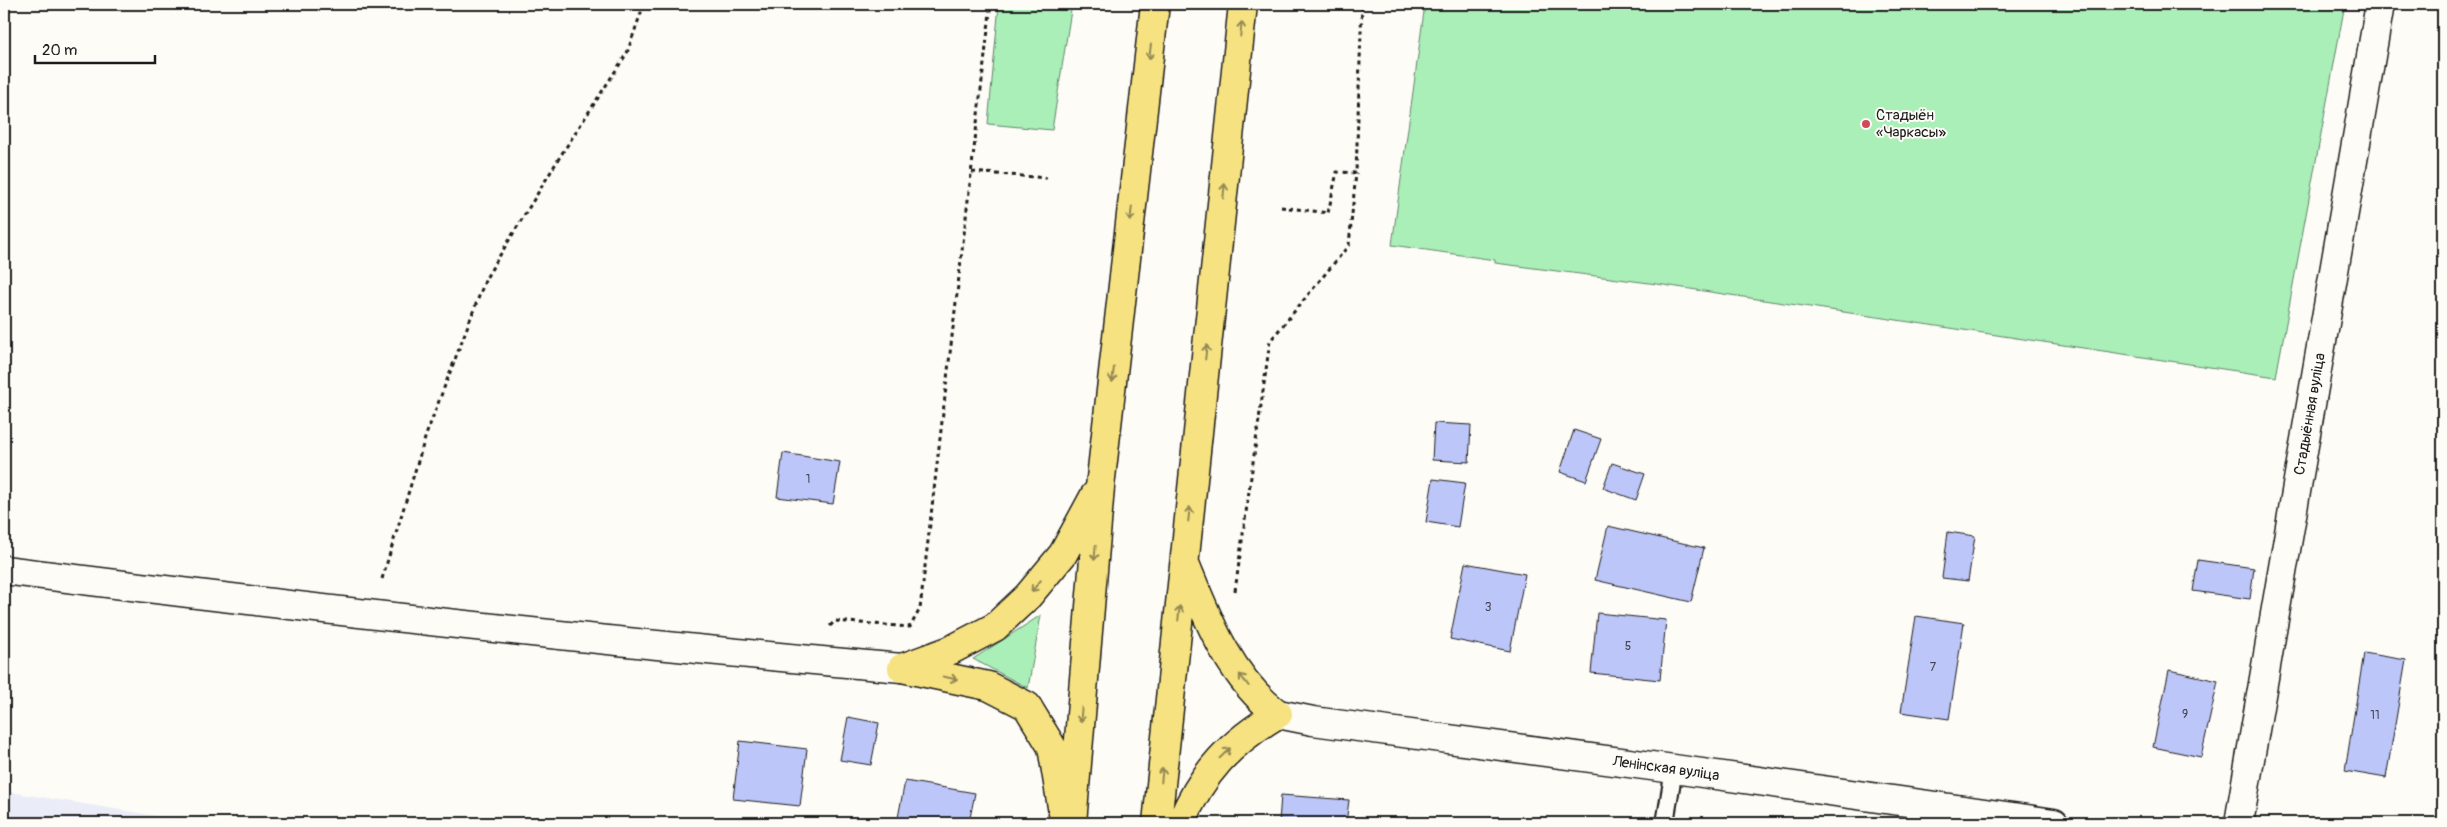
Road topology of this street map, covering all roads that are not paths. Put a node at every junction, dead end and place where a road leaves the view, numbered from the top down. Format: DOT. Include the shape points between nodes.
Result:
graph roads {
  1 [pos="1155,4"];
  2 [pos="1243,4"];
  3 [pos="2380,4"];
  4 [pos="1100,487"];
  5 [pos="1184,562"];
  6 [pos="4,570"];
  7 [pos="902,668"];
  8 [pos="1278,714"];
  9 [pos="1674,769"];
  10 [pos="1064,823"];
  11 [pos="1072,823"];
  12 [pos="1157,823"];
  13 [pos="1181,823"];
  14 [pos="1665,823"];
  15 [pos="2054,823"];
  16 [pos="2240,823"];
  1 -- 4 [label="highway, one-way"];
  5 -- 2 [label="highway, one-way"];
  3 -- 16 [label="street, Стадыённая вуліца"];
  4 -- 7 [label="highway, one-way" via="1063,554 1028,596 995,627 951,650"];
  4 -- 11 [label="highway, one-way"];
  8 -- 5 [label="highway, one-way" via="1262,702 1229,660 1211,627"];
  12 -- 5 [label="highway, one-way"];
  6 -- 7 [label="street" via="371,614"];
  7 -- 10 [label="highway, one-way" via="988,686 1027,706 1052,746"];
  8 -- 9 [label="street, Ленінская вуліца"];
  13 -- 8 [label="highway, one-way" via="1213,766 1251,730"];
  9 -- 14 [label="lane"];
  9 -- 15 [label="street, Ленінская вуліца"];
}
